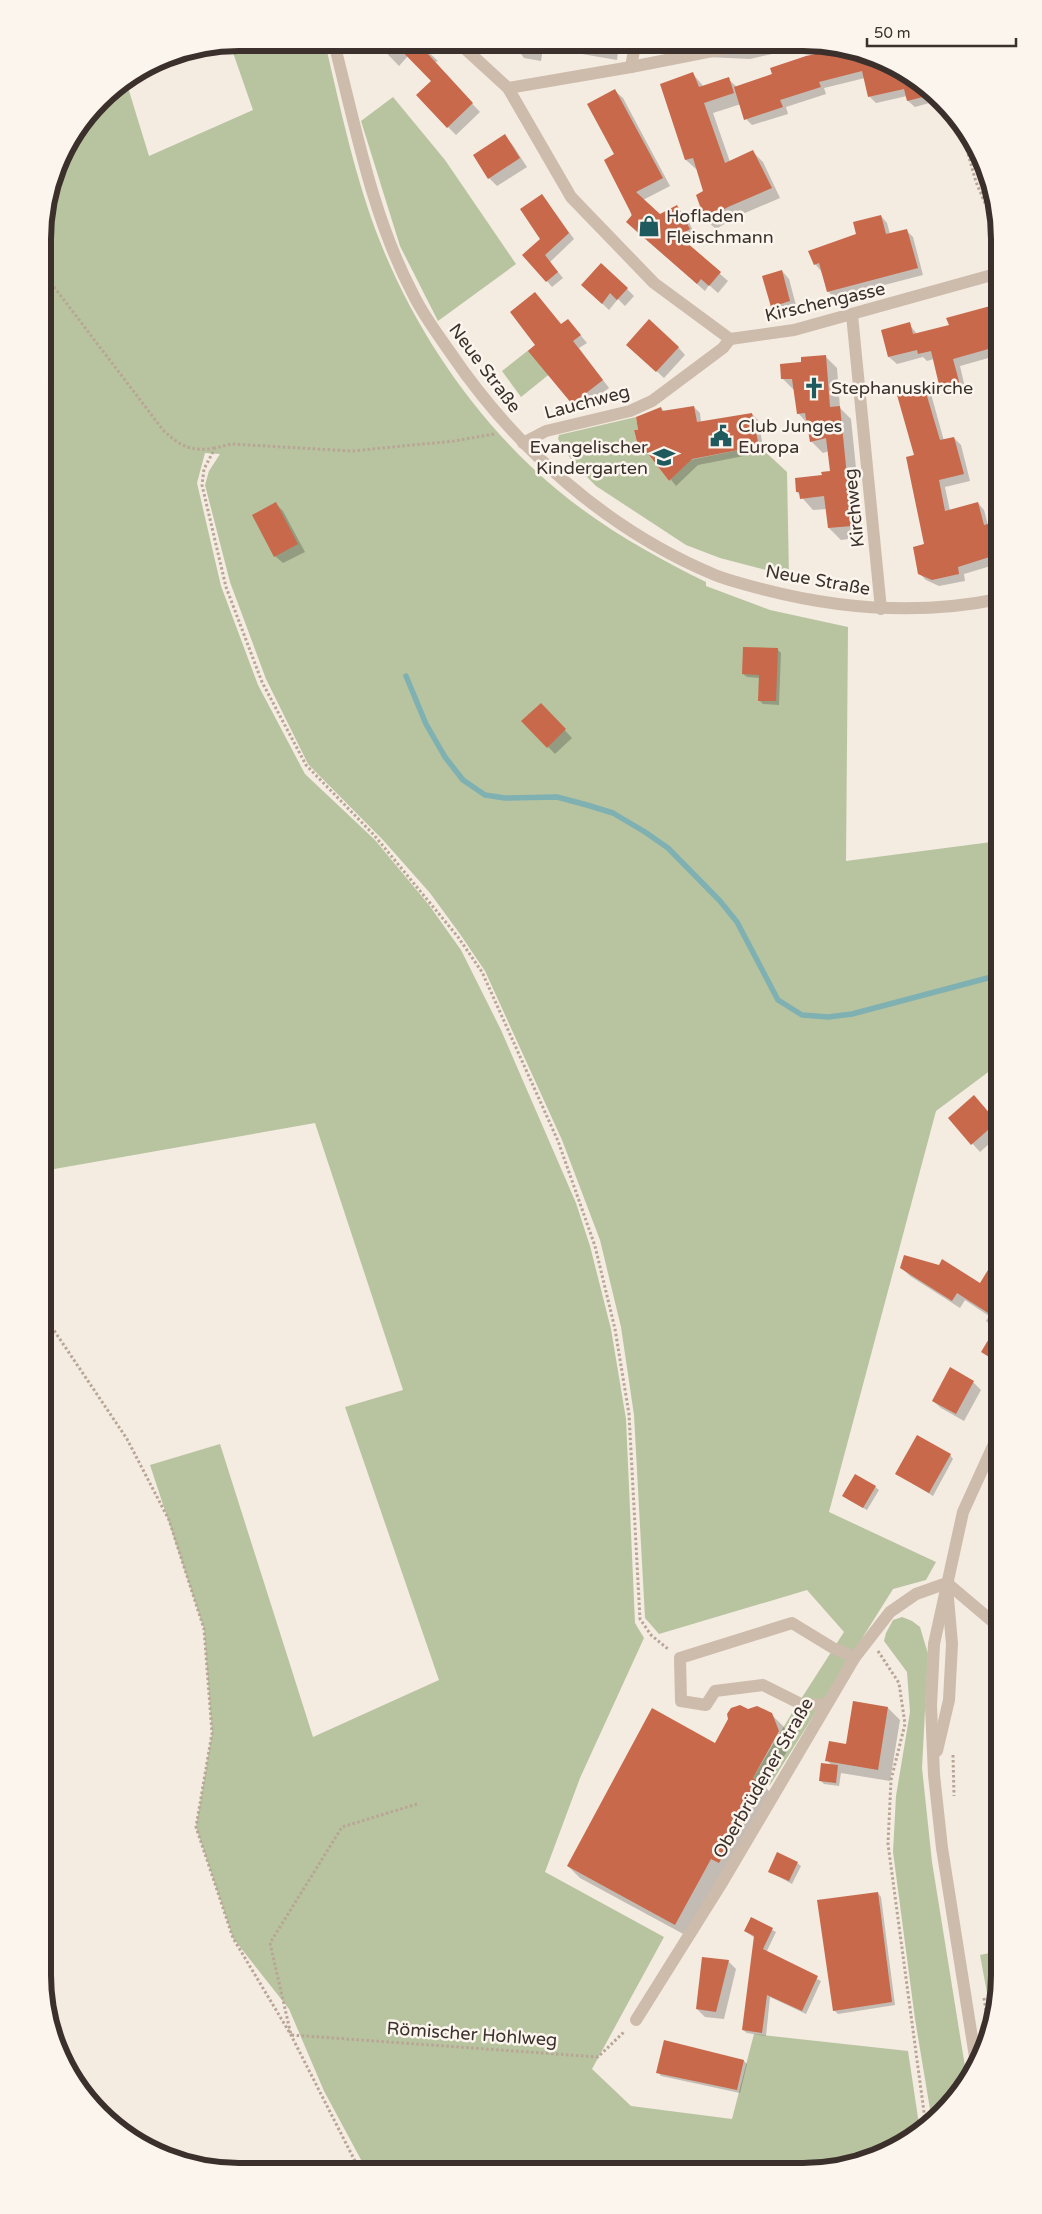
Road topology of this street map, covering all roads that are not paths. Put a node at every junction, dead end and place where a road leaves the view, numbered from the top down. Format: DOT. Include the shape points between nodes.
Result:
graph roads {
  1 [pos="336,51"];
  2 [pos="468,51"];
  3 [pos="634,51"];
  4 [pos="714,51"];
  5 [pos="631,68"];
  6 [pos="508,88"];
  7 [pos="991,276"];
  8 [pos="852,315"];
  9 [pos="730,339"];
  10 [pos="523,443"];
  11 [pos="991,601"];
  12 [pos="880,609"];
  13 [pos="991,1451"];
  14 [pos="946,1583"];
  15 [pos="991,1620"];
  16 [pos="855,1657"];
  17 [pos="827,1704"];
  18 [pos="934,1767"];
  19 [pos="636,2020"];
  20 [pos="974,2051"];
  1 -- 10 [label="street, Neue Straße" via="370,183 387,235 412,293 475,389"];
  2 -- 6 [label="street"];
  3 -- 5 [label="street"];
  4 -- 5 [label="street"];
  5 -- 6 [label="street"];
  6 -- 9 [label="street" via="571,197 654,283"];
  7 -- 8 [label="street, Kirschengasse"];
  8 -- 9 [label="street, Kirschengasse" via="794,330"];
  8 -- 12 [label="street, Kirchweg"];
  9 -- 10 [label="street, Lauchweg" via="723,348 652,401 630,411 546,431"];
  10 -- 12 [label="street, Neue Straße" via="555,474 613,519 671,554 717,576 796,598"];
  11 -- 12 [label="street, Neue Straße"];
  13 -- 14 [label="street" via="963,1512"];
  14 -- 15 [label="street"];
  14 -- 16 [label="street, Oberbrüdener Straße" via="916,1594 890,1612"];
  14 -- 18 [label="street" via="934,1644 931,1706"];
  14 -- 18 [label="street" via="952,1644 949,1700"];
  16 -- 17 [label="street, Oberbrüdener Straße"];
  16 -- 17 [label="street" via="833,1648 792,1623 680,1658 681,1701 706,1705 715,1690 763,1685 803,1705"];
  17 -- 19 [label="street, Oberbrüdener Straße" via="723,1881"];
  18 -- 20 [label="street" via="942,1848"];
}
